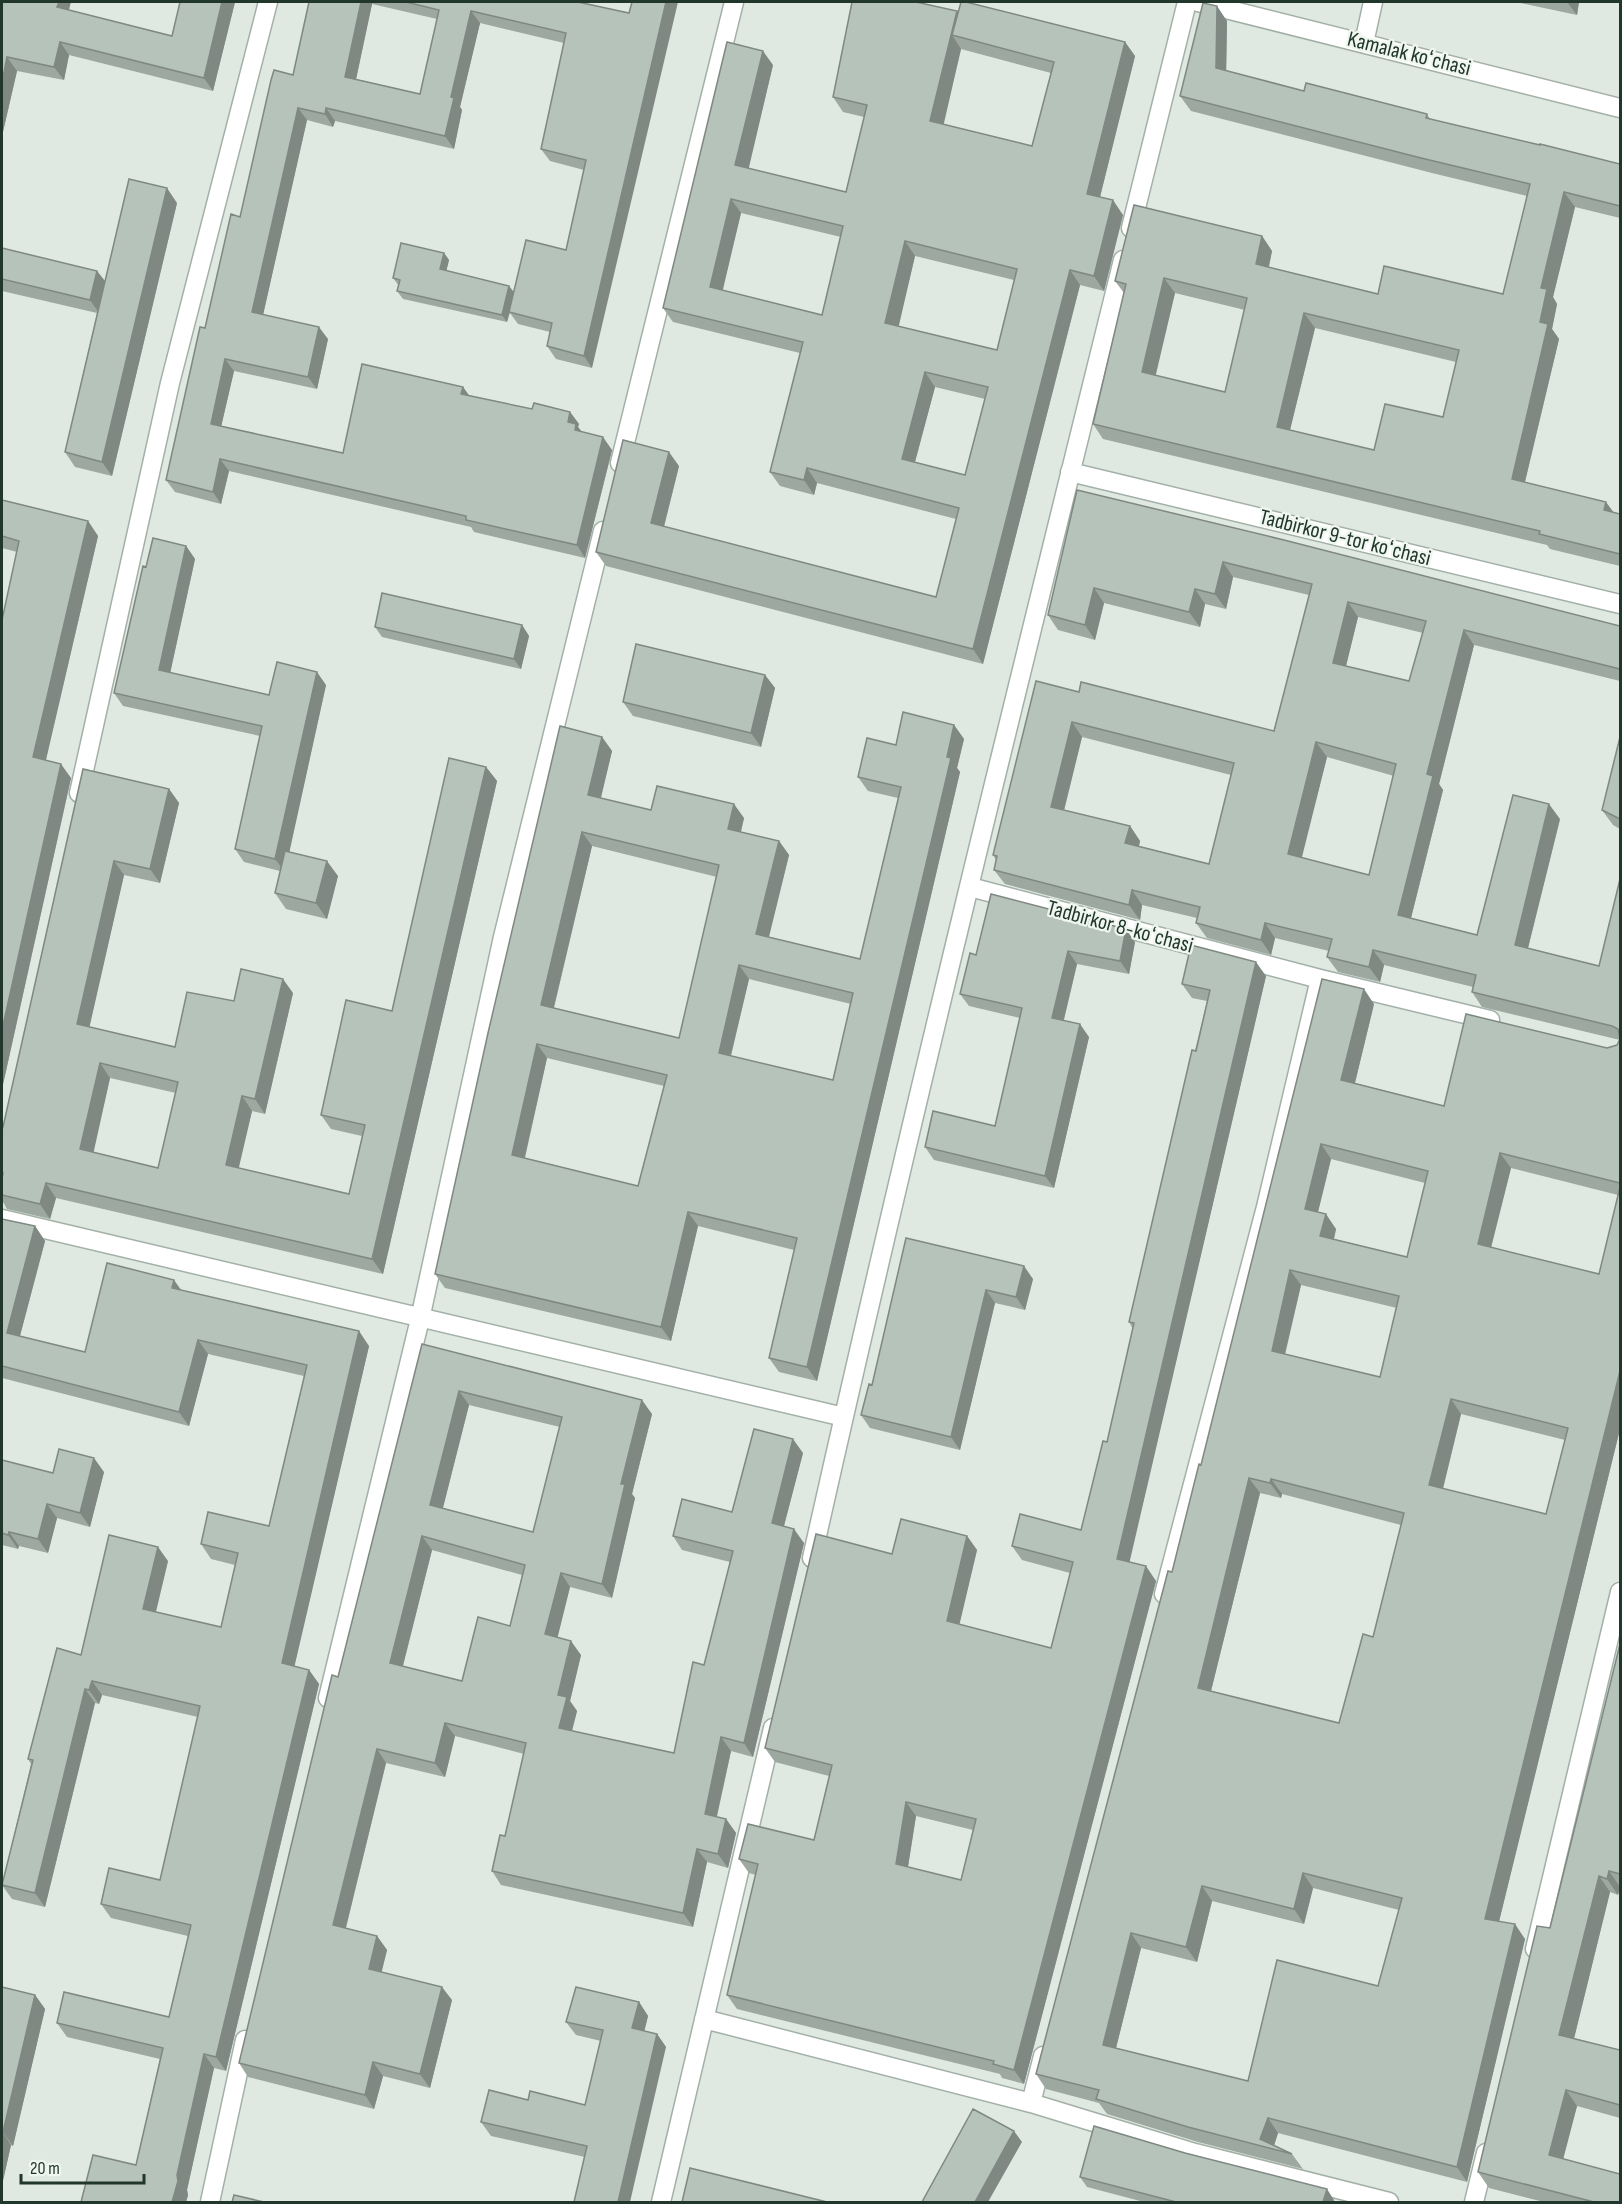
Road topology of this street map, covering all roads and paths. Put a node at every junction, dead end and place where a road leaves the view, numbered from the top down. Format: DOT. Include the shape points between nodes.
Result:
graph roads {
  1 [pos="268,2"];
  2 [pos="734,2"];
  3 [pos="1187,2"];
  4 [pos="1198,2"];
  5 [pos="1373,2"];
  6 [pos="1364,43"];
  7 [pos="1620,108"];
  8 [pos="1070,472"];
  9 [pos="617,475"];
  10 [pos="608,510"];
  11 [pos="1620,604"];
  12 [pos="74,813"];
  13 [pos="970,887"];
  14 [pos="1320,979"];
  15 [pos="1505,1024"];
  16 [pos="2,1219"];
  17 [pos="420,1319"];
  18 [pos="844,1417"];
  19 [pos="807,1580"];
  20 [pos="1620,1592"];
  21 [pos="1160,1609"];
  22 [pos="777,1707"];
  23 [pos="324,1712"];
  24 [pos="1532,1960"];
  25 [pos="704,2019"];
  26 [pos="248,2024"];
  27 [pos="1049,2034"];
  28 [pos="1031,2103"];
  29 [pos="1490,2133"];
  30 [pos="210,2202"];
  31 [pos="662,2202"];
  32 [pos="1389,2202"];
  33 [pos="1474,2202"];
  1 -- 12 [label="street" via="170,383"];
  2 -- 9 [label="street"];
  3 -- 8 [label="street"];
  4 -- 6 [label="street, Kamalak koʻchasi"];
  5 -- 6 [label="street"];
  6 -- 7 [label="street, Kamalak koʻchasi"];
  8 -- 11 [label="street, Tadbirkor 9-tor koʻchasi"];
  8 -- 13 [label="street"];
  10 -- 17 [label="street" via="503,937"];
  13 -- 14 [label="street, Tadbirkor 8-koʻchasi"];
  13 -- 18 [label="street"];
  14 -- 15 [label="street, Tadbirkor 8-koʻchasi"];
  14 -- 21 [label="street" via="1266,1207"];
  16 -- 17 [label="street"];
  17 -- 18 [label="street"];
  17 -- 23 [label="street"];
  18 -- 19 [label="street"];
  20 -- 24 [label="street"];
  22 -- 25 [label="street"];
  25 -- 28 [label="street"];
  25 -- 31 [label="street"];
  26 -- 30 [label="street"];
  27 -- 28 [label="street"];
  28 -- 32 [label="street" via="1195,2153"];
  29 -- 33 [label="street"];
}
